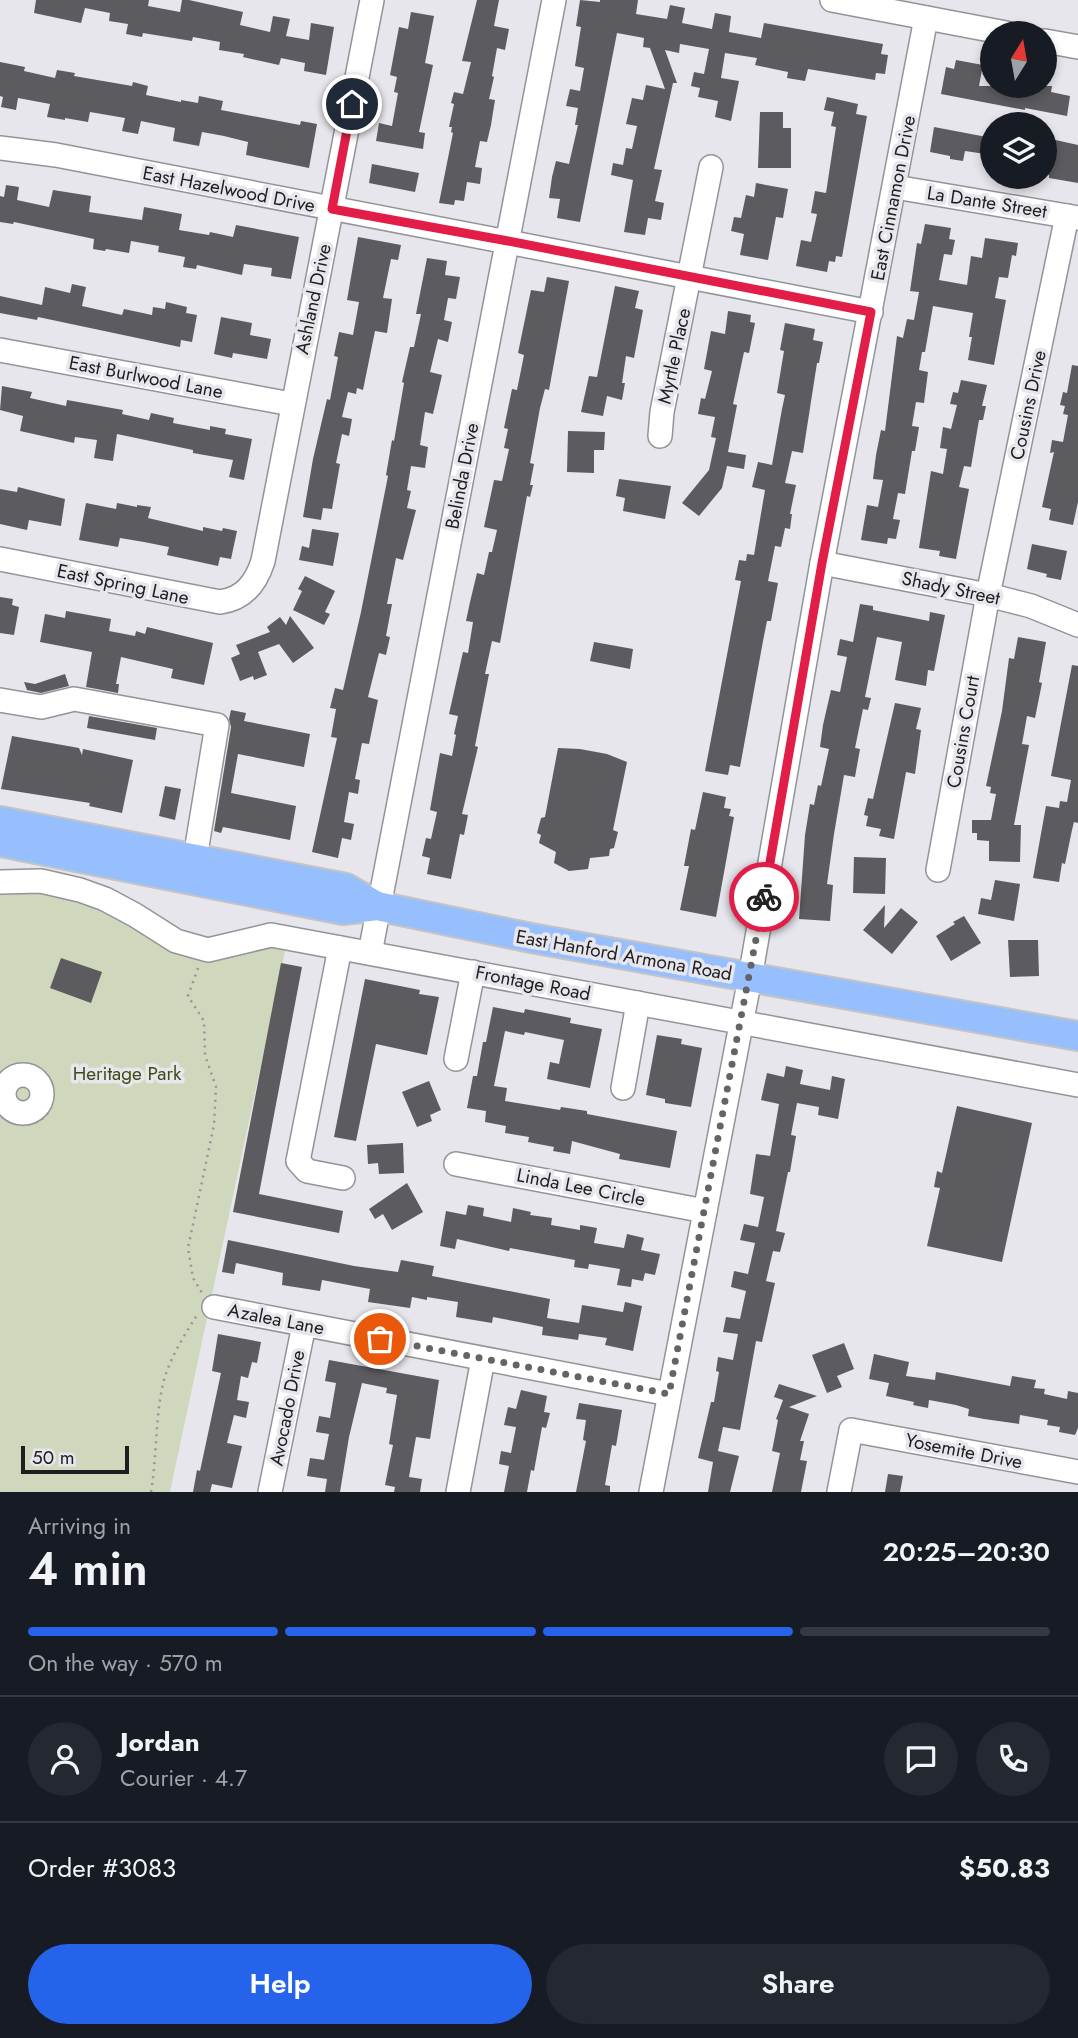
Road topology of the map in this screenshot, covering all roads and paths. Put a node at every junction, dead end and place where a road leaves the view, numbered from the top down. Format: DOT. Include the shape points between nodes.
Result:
graph roads {
  1 [pos="372,0"];
  2 [pos="555,0"];
  3 [pos="832,0"];
  4 [pos="926,18"];
  5 [pos="980,28"];
  6 [pos="1057,43"];
  7 [pos="1078,47"];
  8 [pos="0,148"];
  9 [pos="711,167"];
  10 [pos="895,187"];
  11 [pos="332,209"];
  12 [pos="1073,217"];
  13 [pos="508,241"];
  14 [pos="691,276"];
  15 [pos="871,312"];
  16 [pos="0,350"];
  17 [pos="291,404"];
  18 [pos="660,436"];
  19 [pos="0,559"];
  20 [pos="822,563"];
  21 [pos="244,593"];
  22 [pos="989,595"];
  23 [pos="1078,625"];
  24 [pos="0,700"];
  25 [pos="0,821"];
  26 [pos="0,842"];
  27 [pos="194,858"];
  28 [pos="938,870"];
  29 [pos="0,882"];
  30 [pos="377,906"];
  31 [pos="340,948"];
  32 [pos="208,950"];
  33 [pos="370,953"];
  34 [pos="473,972"];
  35 [pos="750,978"];
  36 [pos="638,1003"];
  37 [pos="741,1021"];
  38 [pos="1078,1036"];
  39 [pos="456,1059"];
  40 [pos="0,1075"];
  41 [pos="1078,1085"];
  42 [pos="622,1088"];
  43 [pos="0,1115"];
  44 [pos="456,1164"];
  45 [pos="344,1178"];
  46 [pos="705,1211"];
  47 [pos="205,1305"];
  48 [pos="303,1325"];
  49 [pos="483,1359"];
  50 [pos="669,1394"];
  51 [pos="1078,1472"];
  52 [pos="151,1492"];
  53 [pos="270,1492"];
  54 [pos="458,1492"];
  55 [pos="651,1492"];
  56 [pos="839,1492"];
  1 -- 11 [label="street, Ashland Drive"];
  2 -- 13 [label="street, Belinda Drive"];
  3 -- 4 [label="street"];
  4 -- 5 [label="street"];
  4 -- 10 [label="street, East Cinnamon Drive"];
  6 -- 7 [label="street"];
  8 -- 11 [label="street, East Hazelwood Drive"];
  9 -- 14 [label="street, Myrtle Place"];
  10 -- 12 [label="street, La Dante Street"];
  10 -- 15 [label="street, East Cinnamon Drive"];
  11 -- 13 [label="street, East Hazelwood Drive"];
  11 -- 17 [label="street, Ashland Drive"];
  12 -- 22 [label="street, Cousins Drive"];
  13 -- 14 [label="street, East Hazelwood Drive"];
  13 -- 30 [label="street, Belinda Drive"];
  14 -- 15 [label="street, East Hazelwood Drive"];
  14 -- 18 [label="street, Myrtle Place"];
  15 -- 20 [label="street, East Cinnamon Drive"];
  16 -- 17 [label="street, East Burlwood Lane"];
  17 -- 21 [label="street, Ashland Drive" via="262,561"];
  19 -- 21 [label="street, East Spring Lane" via="202,601 230,601"];
  20 -- 22 [label="street, Shady Street"];
  20 -- 35 [label="street, East Cinnamon Drive"];
  22 -- 23 [label="street, Shady Street"];
  22 -- 28 [label="street, Cousins Court"];
  24 -- 27 [label="street" via="41,707 74,699 217,725"];
  25 -- 27 [label="main road, East Hanford Armona Road"];
  26 -- 30 [label="main road, East Hanford Armona Road" via="343,910"];
  27 -- 30 [label="main road, East Hanford Armona Road" via="346,888"];
  29 -- 32 [label="street, Frontage Road" via="41,881 79,890 105,899 176,941"];
  30 -- 33 [label="street, Belinda Drive"];
  30 -- 35 [label="main road, East Hanford Armona Road"];
  31 -- 32 [label="street, Frontage Road" via="271,935"];
  31 -- 33 [label="street, Frontage Road"];
  31 -- 45 [label="street" via="298,1161 307,1171"];
  32 -- 47 [label="path" via="188,996 204,1021 205,1055 216,1087 214,1125 188,1248 193,1278"];
  33 -- 34 [label="street, Frontage Road"];
  34 -- 36 [label="street, Frontage Road"];
  34 -- 39 [label="street"];
  35 -- 37 [label="street, East Cinnamon Drive"];
  35 -- 38 [label="main road, East Hanford Armona Road"];
  36 -- 37 [label="street, Frontage Road"];
  36 -- 42 [label="street"];
  37 -- 41 [label="street, Frontage Road"];
  37 -- 46 [label="street, East Cinnamon Drive"];
  40 -- 43 [label="path" via="15,1066 31,1066 45,1075 53,1097 47,1113 34,1124 18,1125"];
  44 -- 46 [label="street, Linda Lee Circle"];
  46 -- 50 [label="street, East Cinnamon Drive"];
  47 -- 48 [label="street, Azalea Lane"];
  47 -- 52 [label="path" via="181,1341 164,1381"];
  48 -- 49 [label="street, Azalea Lane"];
  48 -- 53 [label="street, Avocado Drive"];
  49 -- 50 [label="street, Azalea Lane"];
  49 -- 54 [label="street"];
  50 -- 55 [label="street, East Cinnamon Drive"];
  51 -- 56 [label="street, Yosemite Drive" via="851,1430"];
}
